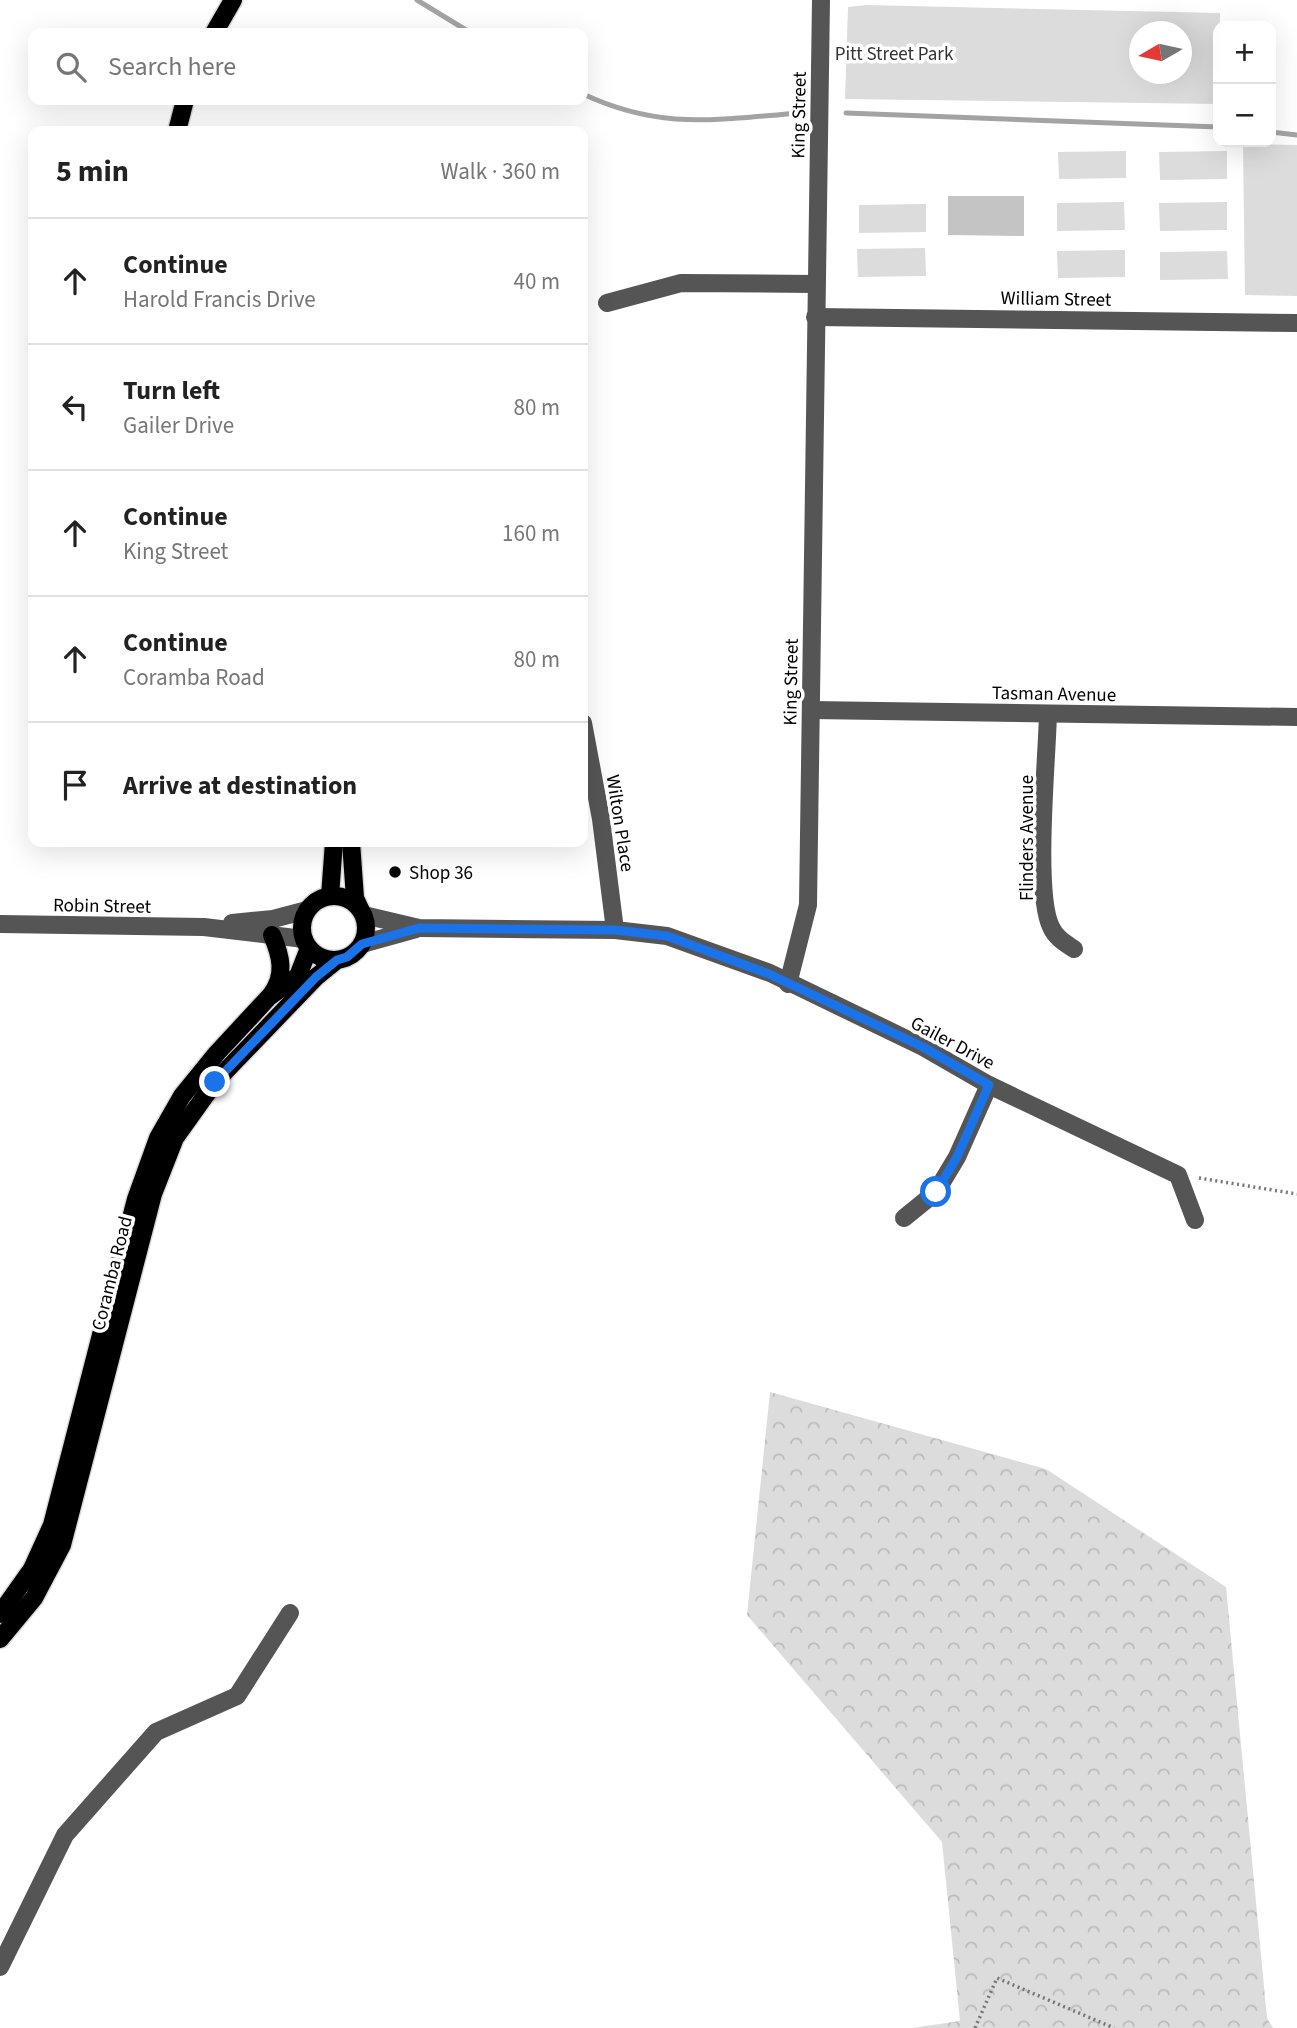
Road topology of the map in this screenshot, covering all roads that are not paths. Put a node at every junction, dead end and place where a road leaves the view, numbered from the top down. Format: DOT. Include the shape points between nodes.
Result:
graph roads {
  1 [pos="233,0"];
  2 [pos="821,0"];
  3 [pos="217,28"];
  4 [pos="184,105"];
  5 [pos="178,126"];
  6 [pos="815,284"];
  7 [pos="607,303"];
  8 [pos="815,317"];
  9 [pos="1297,323"];
  10 [pos="811,710"];
  11 [pos="1048,714"];
  12 [pos="1297,717"];
  13 [pos="588,750"];
  14 [pos="334,847"];
  15 [pos="351,847"];
  16 [pos="330,896"];
  17 [pos="307,910"];
  18 [pos="362,912"];
  19 [pos="0,924"];
  20 [pos="204,927"];
  21 [pos="419,928"];
  22 [pos="615,930"];
  23 [pos="272,935"];
  24 [pos="307,944"];
  25 [pos="362,944"];
  26 [pos="1074,949"];
  27 [pos="337,960"];
  28 [pos="788,984"];
  29 [pos="269,998"];
  30 [pos="989,1085"];
  31 [pos="904,1218"];
  32 [pos="1195,1220"];
  33 [pos="290,1613"];
  34 [pos="0,1614"];
  35 [pos="0,1639"];
  36 [pos="0,1967"];
  1 -- 3 [label="main road"];
  2 -- 6 [label="street, King Street"];
  4 -- 5 [label="main road"];
  6 -- 7 [label="street" via="681,283"];
  6 -- 8 [label="street, King Street"];
  8 -- 9 [label="street, William Street"];
  8 -- 10 [label="street, King Street"];
  10 -- 11 [label="street, Tasman Avenue"];
  10 -- 28 [label="street, King Street" via="808,905"];
  11 -- 12 [label="street, Tasman Avenue"];
  11 -- 26 [label="street, Flinders Avenue" via="1043,885 1050,925 1059,939"];
  13 -- 22 [label="street, Wilton Place"];
  14 -- 16 [label="main road"];
  15 -- 18 [label="main road" via="355,898"];
  16 -- 17 [label="main road"];
  16 -- 18 [label="main road" via="347,898"];
  17 -- 20 [label="street, Robin Street"];
  17 -- 24 [label="main road" via="302,929"];
  18 -- 21 [label="street"];
  18 -- 25 [label="main road" via="366,935"];
  19 -- 20 [label="street, Robin Street"];
  20 -- 23 [label="street, Robin Street"];
  21 -- 22 [label="street"];
  21 -- 25 [label="street"];
  22 -- 28 [label="street" via="667,936"];
  23 -- 24 [label="street, Robin Street"];
  23 -- 29 [label="main road" via="281,973"];
  24 -- 27 [label="main road" via="317,955"];
  24 -- 29 [label="main road, Coramba Road" via="298,976"];
  25 -- 27 [label="main road"];
  27 -- 35 [label="main road, Coramba Road" via="215,1082 175,1138 153,1194 62,1545 34,1598"];
  28 -- 30 [label="street, Gailer Drive" via="923,1047"];
  29 -- 34 [label="main road, Coramba Road" via="182,1096 153,1148 52,1525 32,1569"];
  30 -- 31 [label="street" via="936,1192"];
  30 -- 32 [label="street, Gailer Drive" via="1178,1175"];
  33 -- 36 [label="street" via="237,1696 156,1732 65,1835"];
}
